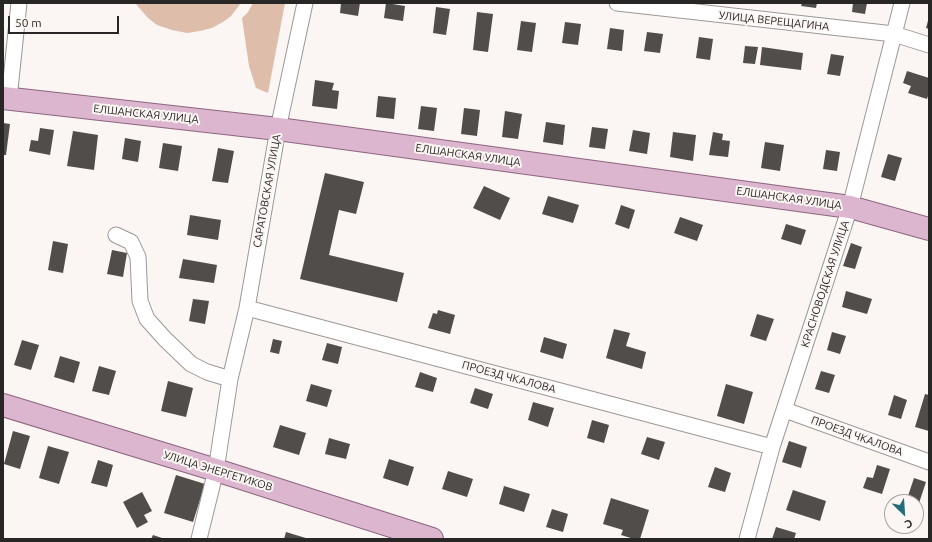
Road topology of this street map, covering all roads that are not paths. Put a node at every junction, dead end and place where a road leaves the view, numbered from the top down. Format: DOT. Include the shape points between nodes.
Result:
graph roads {
  1 [pos="19,3"];
  2 [pos="305,3"];
  3 [pos="617,3"];
  4 [pos="902,3"];
  5 [pos="894,34"];
  6 [pos="929,45"];
  7 [pos="6,98"];
  8 [pos="278,129"];
  9 [pos="850,207"];
  10 [pos="929,229"];
  11 [pos="116,236"];
  12 [pos="247,308"];
  13 [pos="230,379"];
  14 [pos="3,405"];
  15 [pos="785,410"];
  16 [pos="772,446"];
  17 [pos="929,462"];
  18 [pos="216,470"];
  19 [pos="199,539"];
  20 [pos="432,539"];
  21 [pos="747,539"];
  1 -- 7 [label="street"];
  2 -- 8 [label="street, САРАТОВСКАЯ УЛИЦА"];
  3 -- 5 [label="street, УЛИЦА ВЕРЕЩАГИНА"];
  4 -- 5 [label="street, КРАСНОВОДСКАЯ УЛИЦА"];
  5 -- 6 [label="street, УЛИЦА ВЕРЕЩАГИНА"];
  5 -- 9 [label="street, КРАСНОВОДСКАЯ УЛИЦА"];
  7 -- 8 [label="main road, ЕЛШАНСКАЯ УЛИЦА"];
  8 -- 9 [label="main road, ЕЛШАНСКАЯ УЛИЦА"];
  8 -- 12 [label="street, САРАТОВСКАЯ УЛИЦА"];
  9 -- 10 [label="main road, ЕЛШАНСКАЯ УЛИЦА"];
  9 -- 15 [label="street, КРАСНОВОДСКАЯ УЛИЦА"];
  11 -- 13 [label="street" via="130,242 138,258 140,301 147,319 191,364"];
  12 -- 13 [label="street, САРАТОВСКАЯ УЛИЦА"];
  12 -- 16 [label="street, ПРОЕЗД ЧКАЛОВА"];
  13 -- 18 [label="street, САРАТОВСКАЯ УЛИЦА"];
  14 -- 18 [label="main road, УЛИЦА ЭНЕРГЕТИКОВ"];
  15 -- 16 [label="street, КРАСНОВОДСКАЯ УЛИЦА"];
  15 -- 17 [label="street, ПРОЕЗД ЧКАЛОВА"];
  16 -- 21 [label="street, КРАСНОВОДСКАЯ УЛИЦА"];
  18 -- 19 [label="street, САРАТОВСКАЯ УЛИЦА"];
  18 -- 20 [label="main road, УЛИЦА ЭНЕРГЕТИКОВ"];
}
